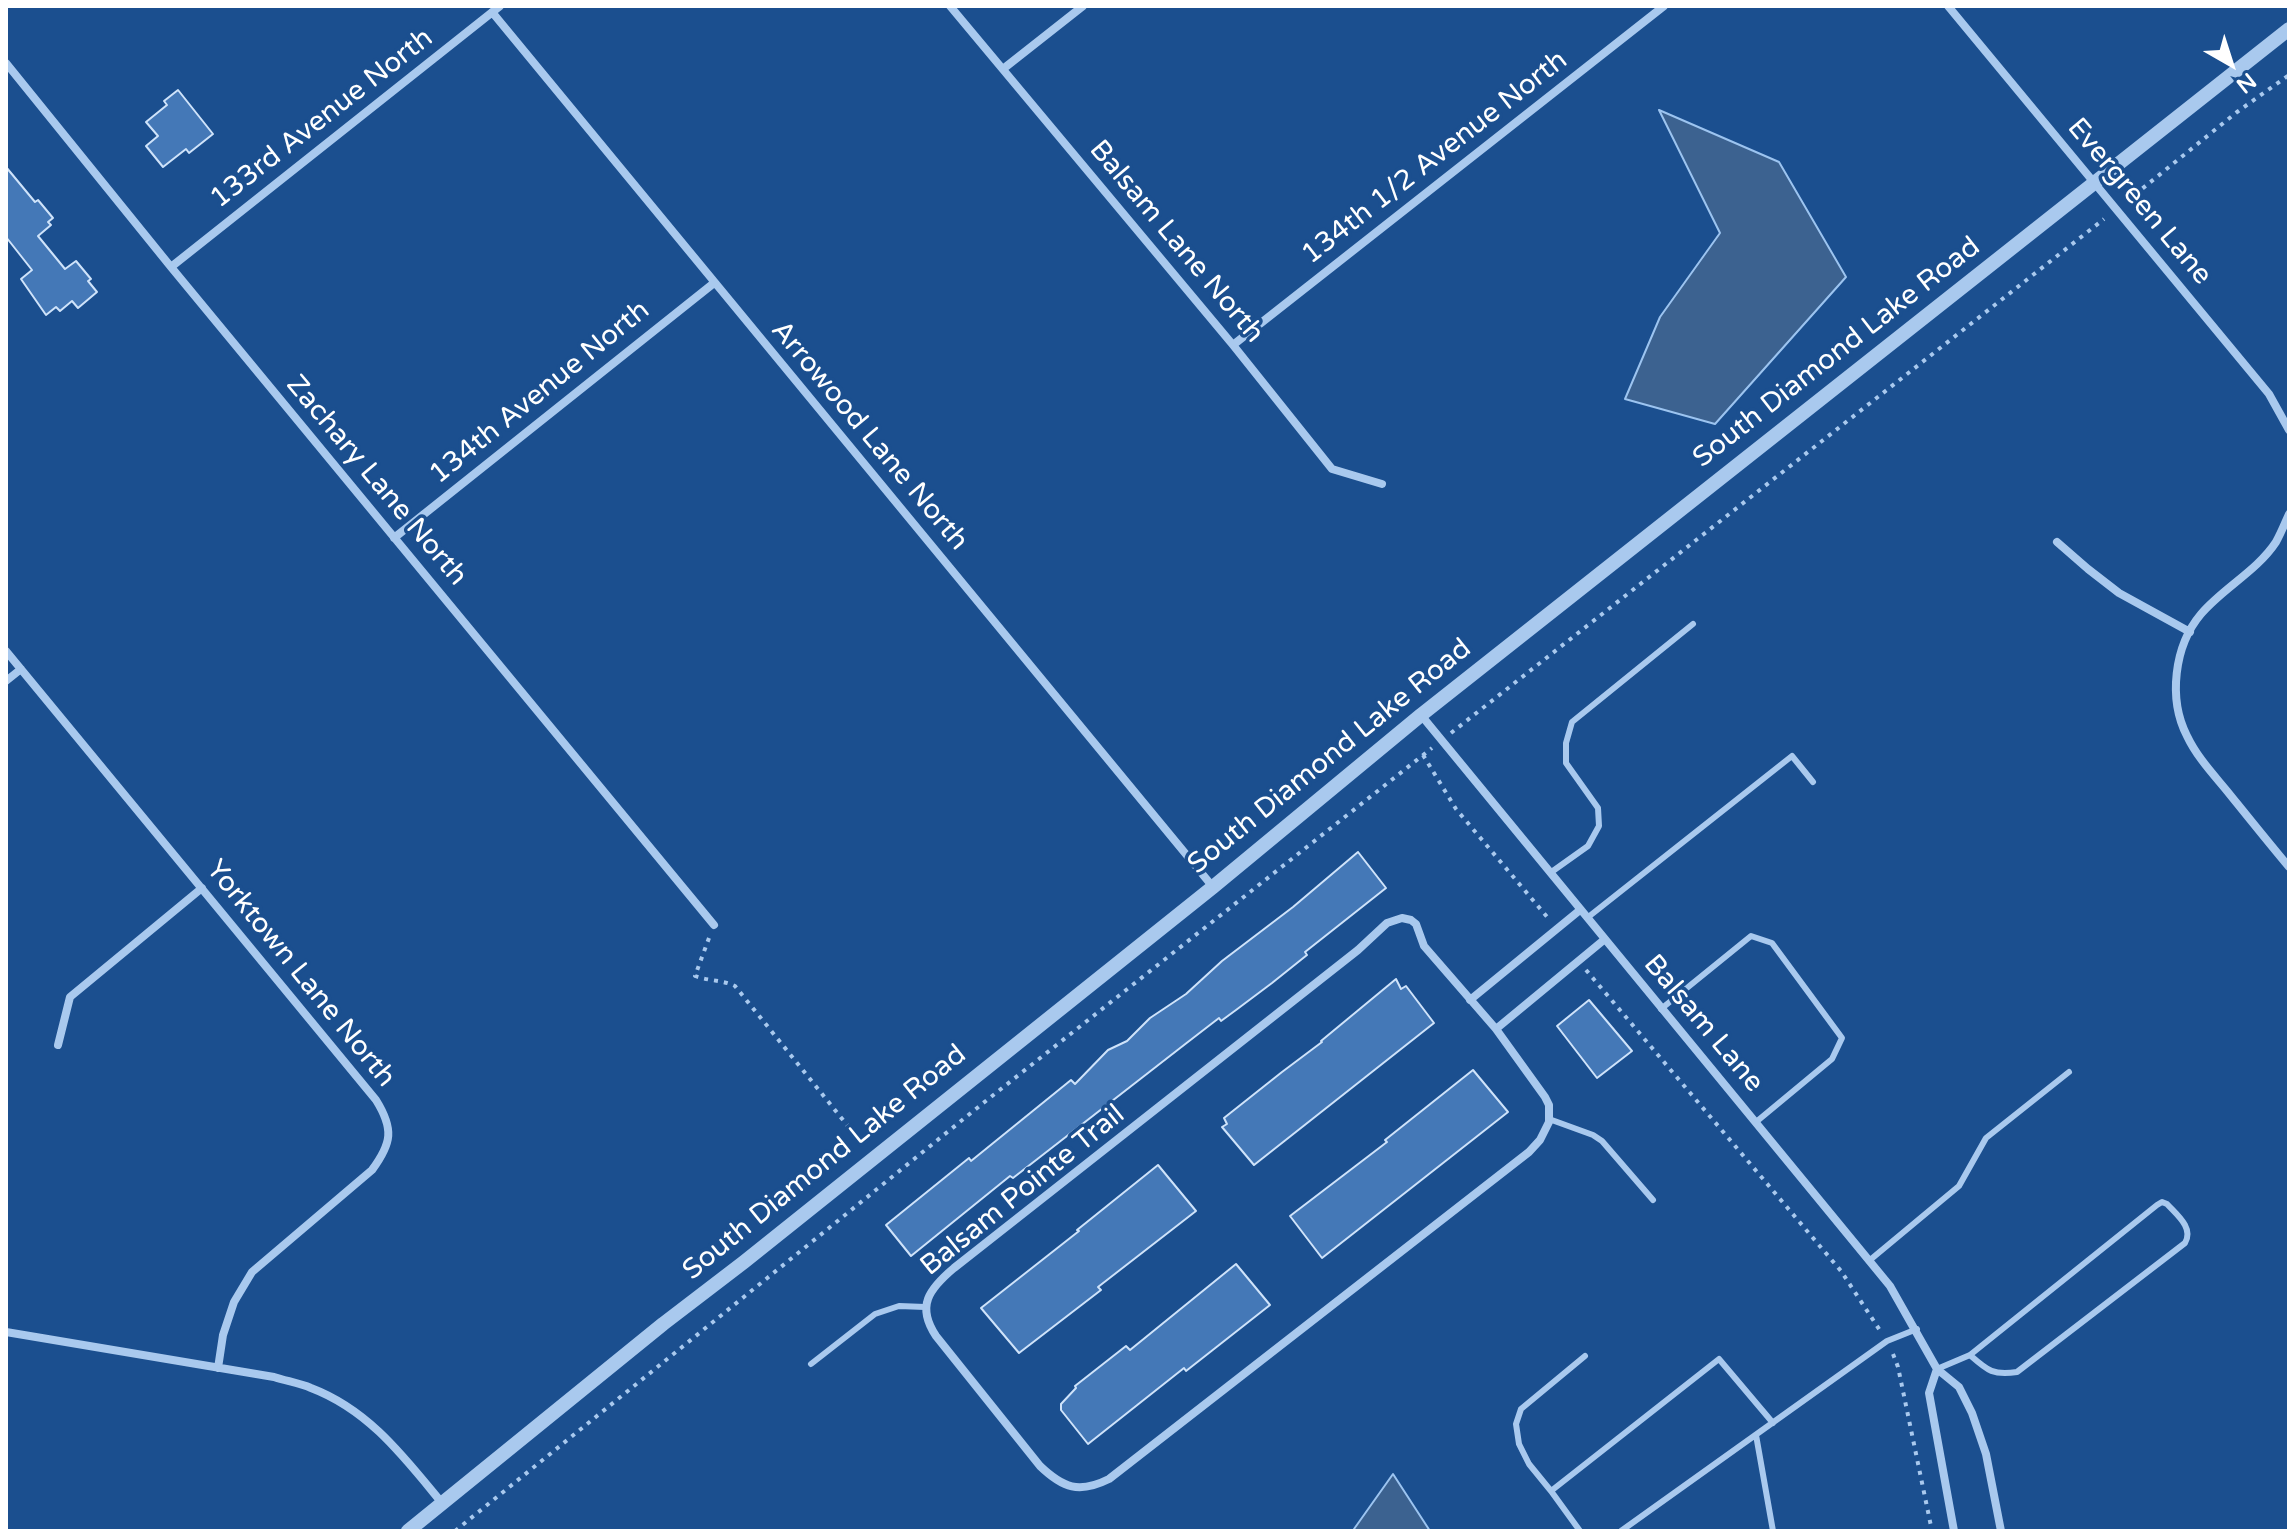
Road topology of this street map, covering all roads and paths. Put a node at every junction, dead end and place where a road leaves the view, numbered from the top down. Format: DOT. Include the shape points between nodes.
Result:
graph roads {
  1 [pos="950,6"];
  2 [pos="1083,6"];
  3 [pos="1664,6"];
  4 [pos="1948,6"];
  5 [pos="496,9"];
  6 [pos="2289,29"];
  7 [pos="6,63"];
  8 [pos="1003,69"];
  9 [pos="2289,75"];
  10 [pos="2095,182"];
  11 [pos="2117,208"];
  12 [pos="171,267"];
  13 [pos="714,283"];
  14 [pos="1233,345"];
  15 [pos="2289,430"];
  16 [pos="1382,484"];
  17 [pos="2289,514"];
  18 [pos="394,538"];
  19 [pos="2057,542"];
  20 [pos="1693,624"];
  21 [pos="2190,632"];
  22 [pos="6,651"];
  23 [pos="21,669"];
  24 [pos="6,681"];
  25 [pos="1421,715"];
  26 [pos="1442,740"];
  27 [pos="1423,755"];
  28 [pos="1813,782"];
  29 [pos="2289,867"];
  30 [pos="1550,873"];
  31 [pos="1213,887"];
  32 [pos="202,888"];
  33 [pos="1580,910"];
  34 [pos="1587,918"];
  35 [pos="714,925"];
  36 [pos="1557,929"];
  37 [pos="1605,939"];
  38 [pos="1579,961"];
  39 [pos="1470,1000"];
  40 [pos="1661,1009"];
  41 [pos="1496,1029"];
  42 [pos="58,1045"];
  43 [pos="2069,1072"];
  44 [pos="1549,1119"];
  45 [pos="1756,1122"];
  46 [pos="873,1157"];
  47 [pos="1653,1200"];
  48 [pos="1870,1260"];
  49 [pos="925,1307"];
  50 [pos="1917,1329"];
  51 [pos="6,1332"];
  52 [pos="1887,1341"];
  53 [pos="1970,1355"];
  54 [pos="1585,1356"];
  55 [pos="811,1364"];
  56 [pos="218,1368"];
  57 [pos="1937,1369"];
  58 [pos="1773,1423"];
  59 [pos="1756,1435"];
  60 [pos="1551,1491"];
  61 [pos="442,1503"];
  62 [pos="408,1531"];
  63 [pos="455,1531"];
  64 [pos="1580,1531"];
  65 [pos="1621,1531"];
  66 [pos="1773,1531"];
  67 [pos="1932,1531"];
  68 [pos="1954,1531"];
  69 [pos="2001,1531"];
  1 -- 8 [label="street, Balsam Lane North"];
  2 -- 8 [label="street"];
  3 -- 14 [label="street, 134th 1/2 Avenue North"];
  4 -- 10 [label="street, Evergreen Lane"];
  5 -- 12 [label="street, 133rd Avenue North"];
  5 -- 13 [label="street, Arrowood Lane North"];
  6 -- 10 [label="street, South Diamond Lake Road"];
  7 -- 12 [label="street, Zachary Lane North"];
  8 -- 14 [label="street, Balsam Lane North"];
  9 -- 11 [label="path"];
  10 -- 11 [label="street, Evergreen Lane"];
  10 -- 25 [label="street, South Diamond Lake Road"];
  11 -- 15 [label="street, Evergreen Lane" via="2269,394"];
  11 -- 26 [label="path"];
  12 -- 18 [label="street, Zachary Lane North"];
  13 -- 18 [label="street, 134th Avenue North"];
  13 -- 31 [label="street, Arrowood Lane North"];
  14 -- 16 [label="street, Balsam Lane North" via="1332,469"];
  17 -- 21 [label="street" via="2276,542 2199,616"];
  18 -- 35 [label="street, Zachary Lane North"];
  19 -- 21 [label="street" via="2119,593"];
  20 -- 30 [label="lane" via="1572,722 1566,763 1598,808 1599,826 1588,846"];
  21 -- 29 [label="street" via="2177,674 2177,704 2186,735"];
  22 -- 23 [label="street, Yorktown Lane North"];
  23 -- 24 [label="street"];
  23 -- 32 [label="street, Yorktown Lane North"];
  25 -- 26 [label="street, Balsam Lane"];
  25 -- 31 [label="street, South Diamond Lake Road"];
  26 -- 27 [label="path"];
  26 -- 30 [label="street, Balsam Lane"];
  27 -- 36 [label="path" via="1456,809"];
  27 -- 63 [label="path"];
  28 -- 34 [label="lane" via="1792,756"];
  30 -- 33 [label="street, Balsam Lane"];
  31 -- 46 [label="street, South Diamond Lake Road"];
  32 -- 42 [label="street" via="70,997"];
  32 -- 56 [label="street, Yorktown Lane North" via="376,1100 390,1134 385,1153 372,1170 252,1272 234,1302"];
  33 -- 34 [label="street, Balsam Lane"];
  33 -- 36 [label="street"];
  34 -- 37 [label="street, Balsam Lane"];
  35 -- 46 [label="path" via="695,976 735,986"];
  36 -- 39 [label="street"];
  37 -- 38 [label="street"];
  37 -- 40 [label="street, Balsam Lane"];
  38 -- 41 [label="street"];
  38 -- 52 [label="path" via="1841,1271"];
  39 -- 41 [label="street, Balsam Pointe Trail"];
  39 -- 49 [label="street, Balsam Pointe Trail" via="1424,946 1416,924 1407,918 1393,920 945,1276"];
  40 -- 45 [label="street, Balsam Lane"];
  40 -- 45 [label="lane" via="1751,936 1772,943 1842,1038 1832,1059"];
  41 -- 44 [label="street, Balsam Pointe Trail" via="1545,1097"];
  43 -- 48 [label="lane" via="1986,1138 1959,1186"];
  44 -- 47 [label="lane" via="1602,1141"];
  44 -- 49 [label="street, Balsam Pointe Trail" via="1529,1152 1095,1486 1065,1485 1040,1466 928,1325"];
  45 -- 48 [label="street, Balsam Lane"];
  46 -- 61 [label="street, South Diamond Lake Road"];
  48 -- 50 [label="street, Balsam Lane"];
  49 -- 55 [label="lane" via="899,1306 875,1314"];
  50 -- 52 [label="lane"];
  50 -- 57 [label="street, Balsam Lane"];
  51 -- 56 [label="street"];
  52 -- 58 [label="lane"];
  52 -- 67 [label="path" via="1898,1367"];
  53 -- 53 [label="lane" via="2162,1202 2188,1230 2185,1243 2017,1372 1987,1370"];
  53 -- 57 [label="lane"];
  54 -- 60 [label="lane" via="1521,1409 1516,1424 1529,1464"];
  56 -- 61 [label="street" via="274,1377 342,1402 399,1450"];
  57 -- 68 [label="street" via="1929,1393"];
  57 -- 69 [label="street, Balsam Lane" via="1959,1387 1972,1413"];
  58 -- 59 [label="lane"];
  58 -- 60 [label="lane" via="1719,1359"];
  59 -- 65 [label="lane"];
  59 -- 66 [label="lane"];
  60 -- 64 [label="lane"];
  61 -- 62 [label="street, South Diamond Lake Road"];
}
